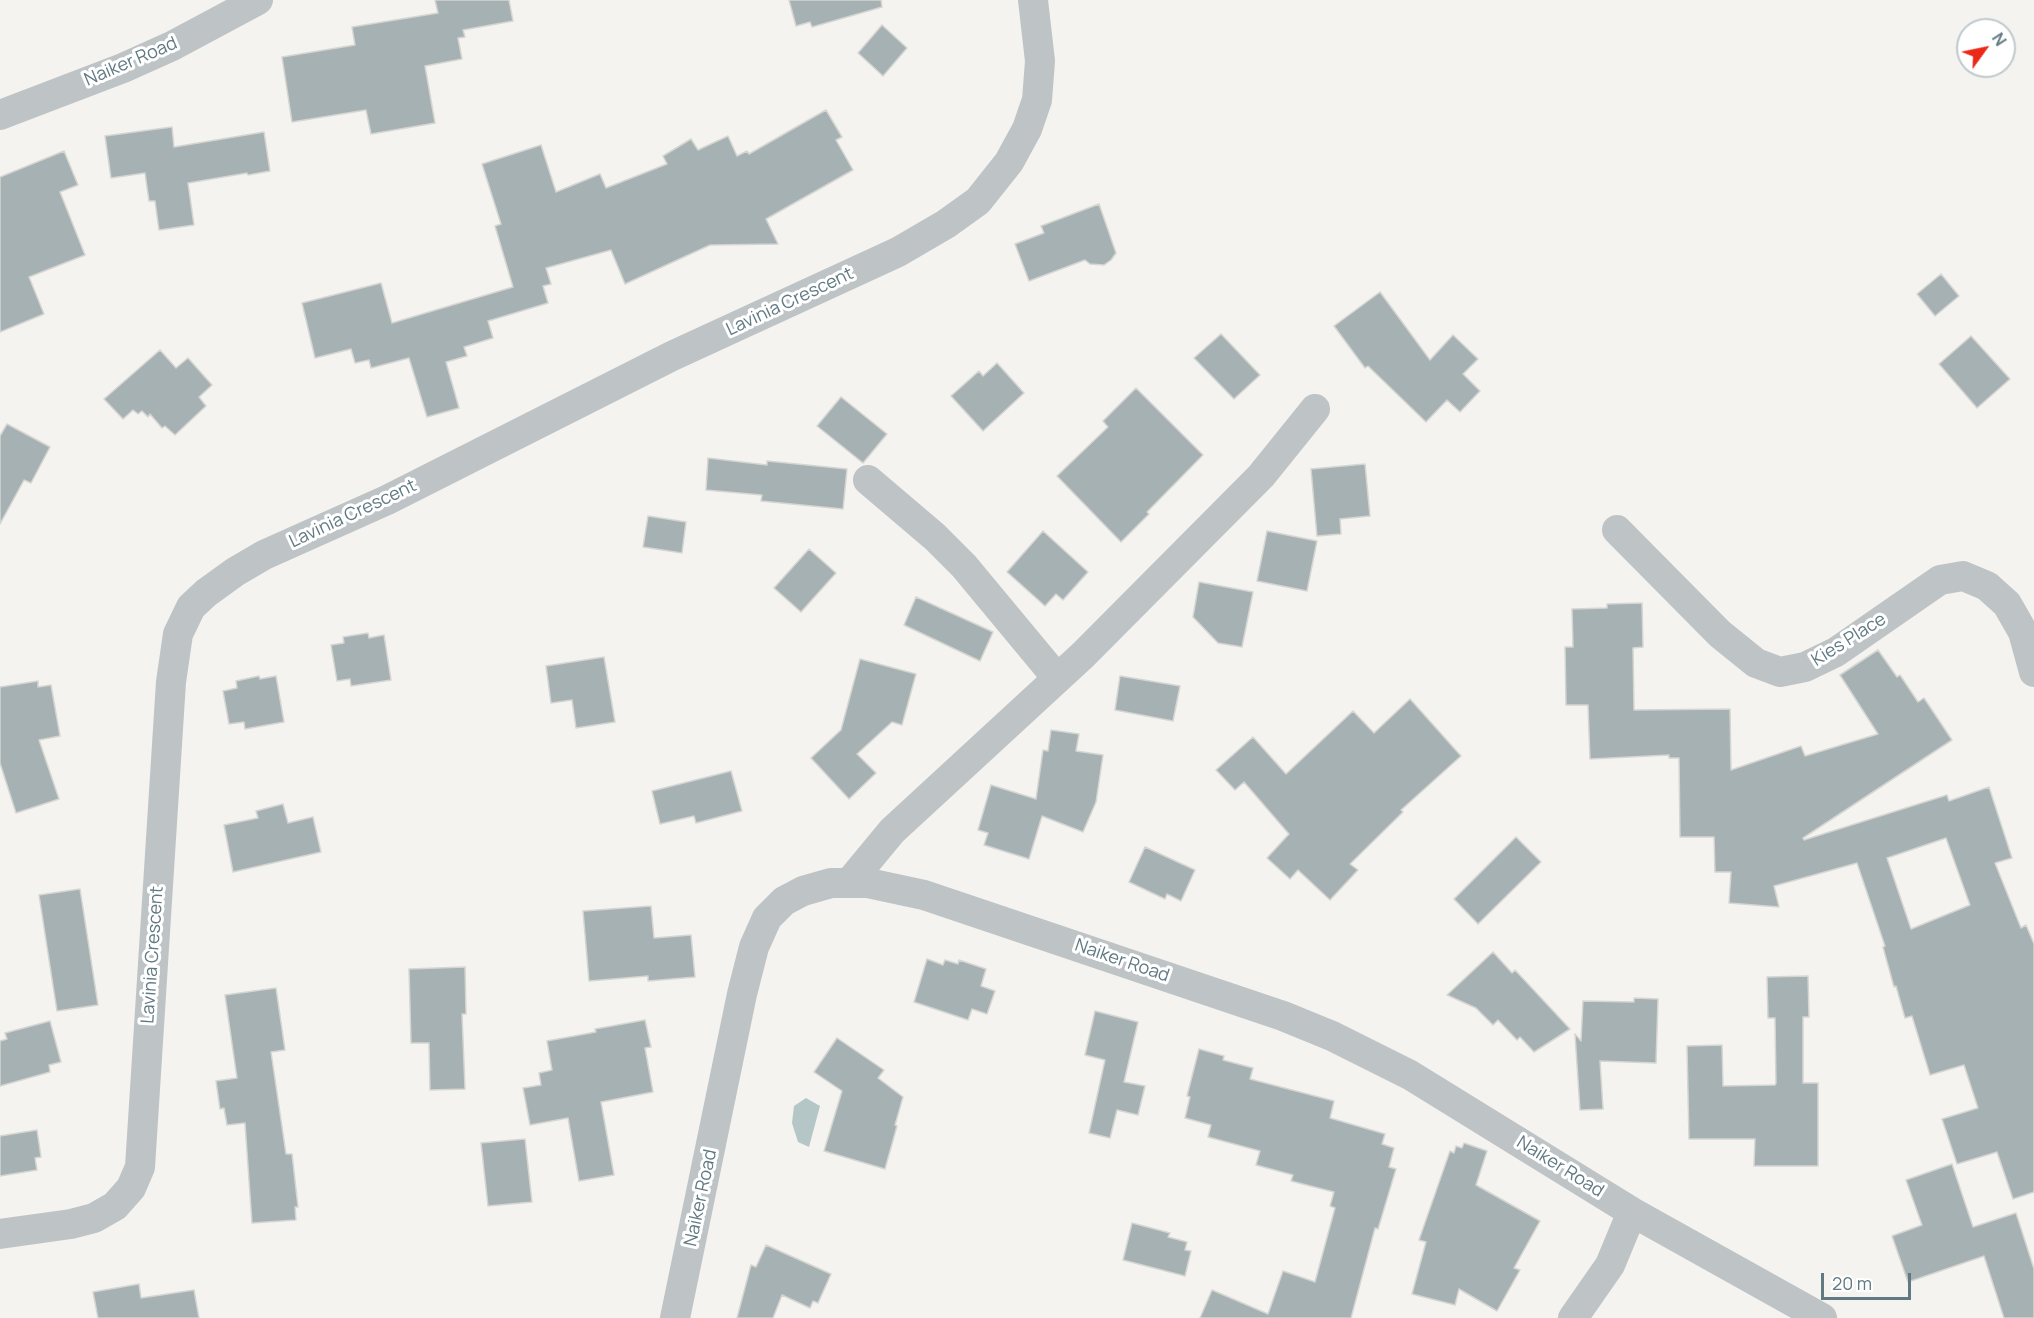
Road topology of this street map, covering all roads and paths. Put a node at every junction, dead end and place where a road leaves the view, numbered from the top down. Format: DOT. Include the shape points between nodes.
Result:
graph roads {
  1 [pos="258,0"];
  2 [pos="1033,0"];
  3 [pos="0,115"];
  4 [pos="1315,409"];
  5 [pos="868,480"];
  6 [pos="1617,530"];
  7 [pos="2034,672"];
  8 [pos="1058,678"];
  9 [pos="849,883"];
  10 [pos="1632,1212"];
  11 [pos="0,1234"];
  12 [pos="675,1318"];
  13 [pos="1573,1318"];
  14 [pos="1822,1318"];
  1 -- 3 [label="street, Naiker Road" via="123,68"];
  2 -- 11 [label="street, Lavinia Crescent" via="1040,61 1037,100 1009,162 978,201 898,252 672,357 387,500 264,555 191,607 178,634 171,682 140,1167 131,1188 115,1206 94,1218"];
  4 -- 8 [label="street" via="1261,476"];
  5 -- 8 [label="street" via="964,566"];
  6 -- 7 [label="street, Kies Place" via="1720,634 1756,663 1780,672 1805,667 1836,652 1940,580 1963,576 1987,586 2007,604 2023,632"];
  8 -- 9 [label="street" via="892,831"];
  9 -- 10 [label="street, Naiker Road" via="868,883 924,895 1332,1036 1410,1075"];
  9 -- 12 [label="street, Naiker Road" via="803,891 783,901 767,918 754,947"];
  10 -- 13 [label="street" via="1610,1265"];
  10 -- 14 [label="street, Naiker Road"];
}
